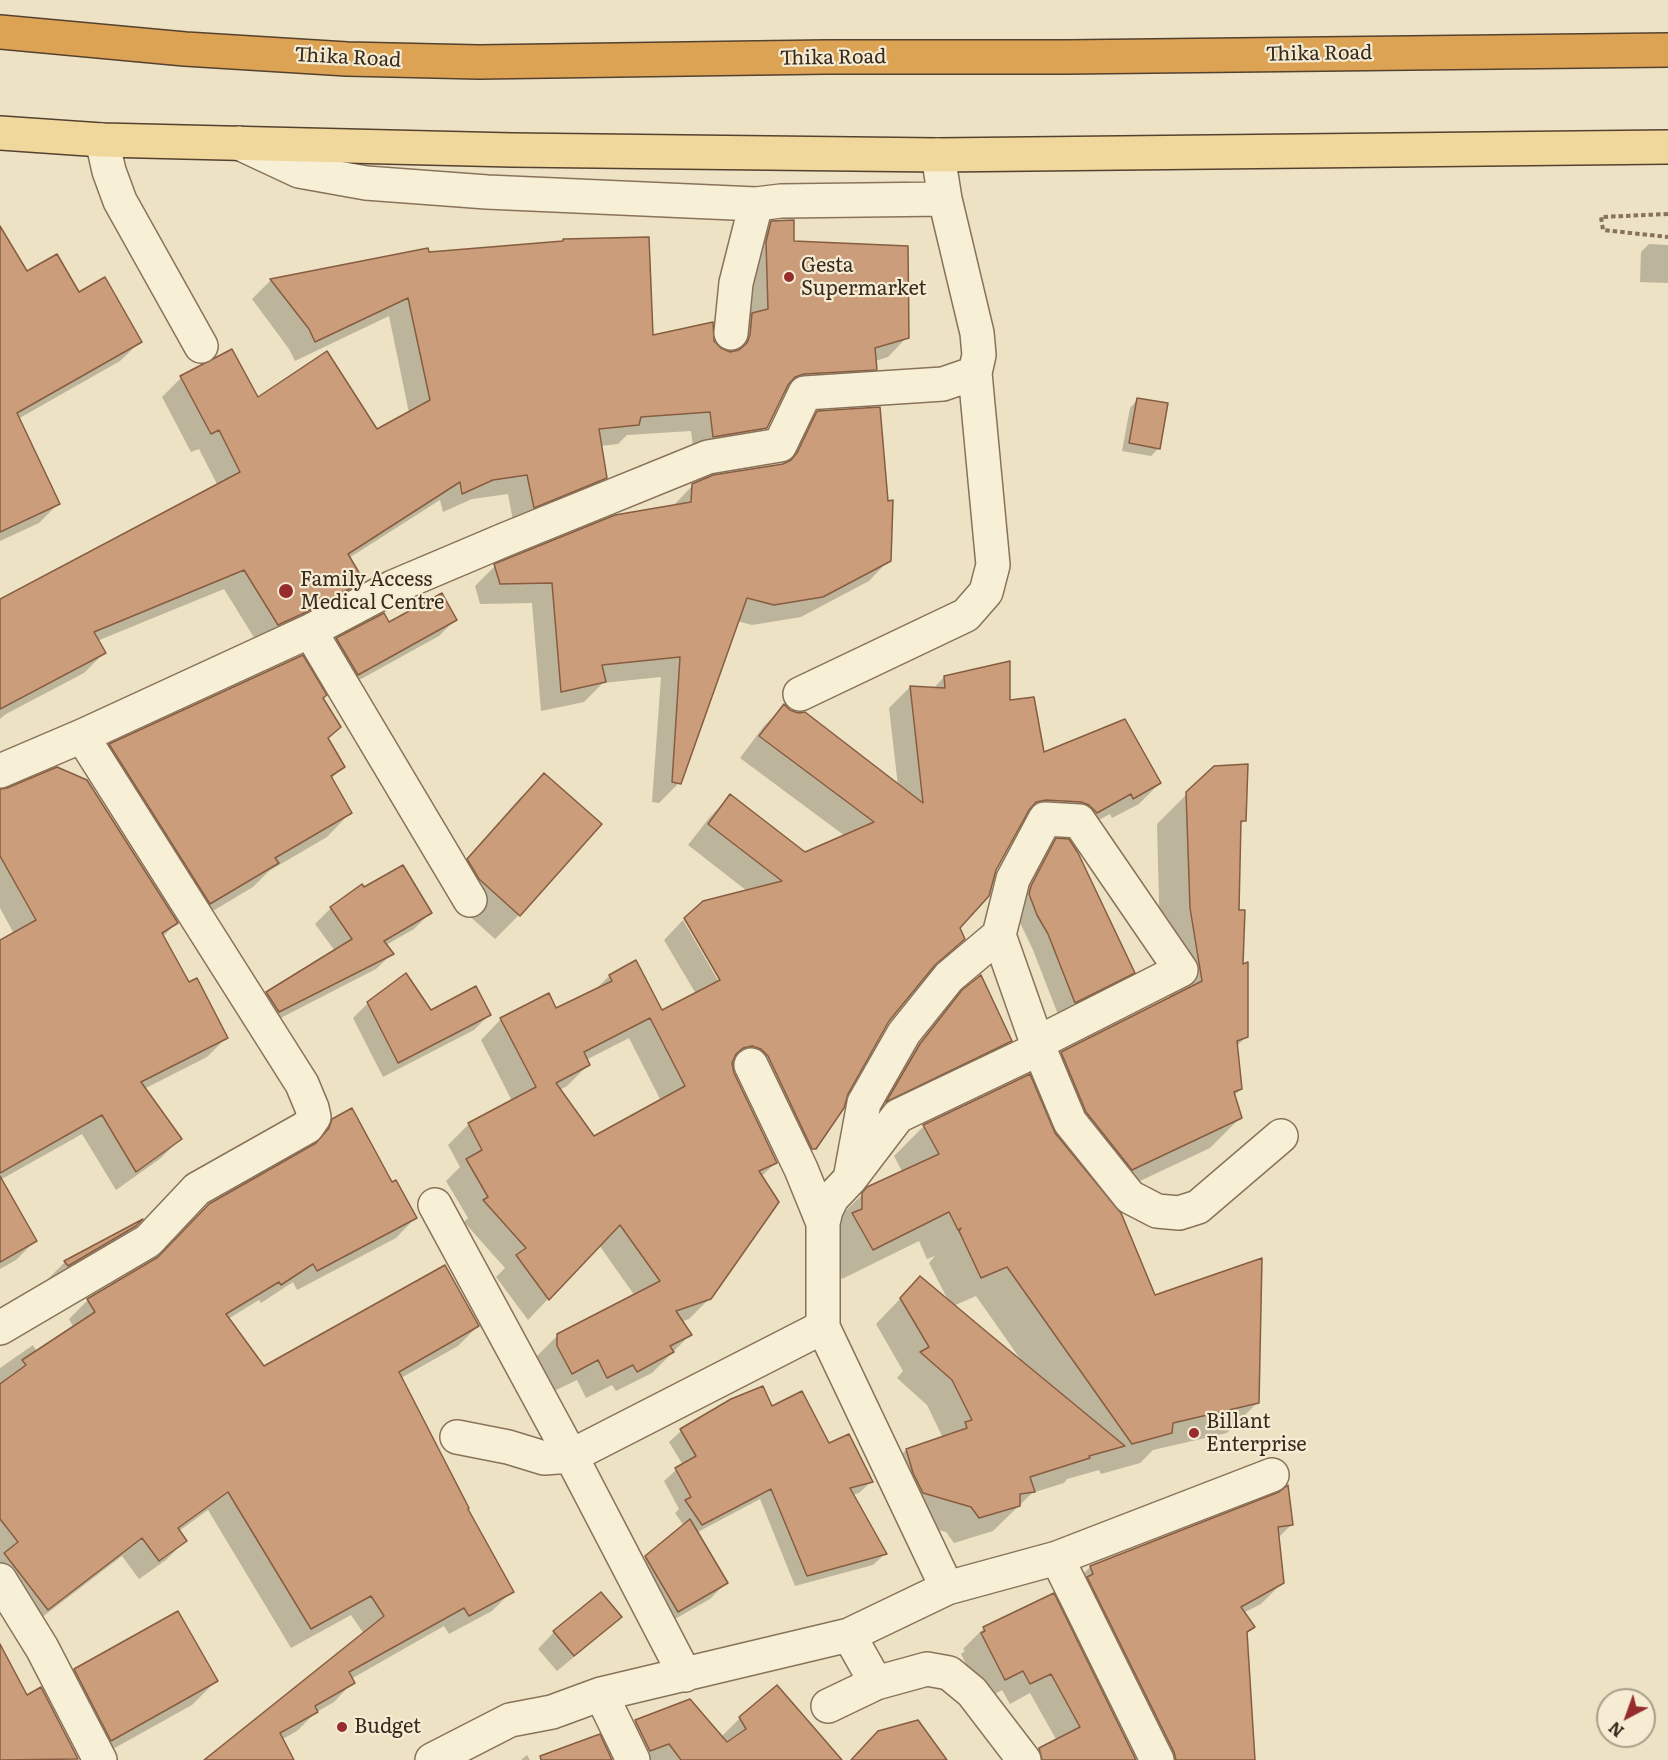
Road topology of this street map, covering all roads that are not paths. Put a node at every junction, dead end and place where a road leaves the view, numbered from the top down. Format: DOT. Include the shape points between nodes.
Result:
graph roads {
  1 [pos="0,32"];
  2 [pos="1668,50"];
  3 [pos="0,133"];
  4 [pos="102,140"];
  5 [pos="239,143"];
  6 [pos="1668,147"];
  7 [pos="938,155"];
  8 [pos="945,199"];
  9 [pos="756,204"];
  10 [pos="731,333"];
  11 [pos="201,346"];
  12 [pos="975,373"];
  13 [pos="310,631"];
  14 [pos="800,694"];
  15 [pos="82,736"];
  16 [pos="0,771"];
  17 [pos="470,900"];
  18 [pos="999,935"];
  19 [pos="1036,1042"];
  20 [pos="751,1065"];
  21 [pos="1281,1136"];
  22 [pos="850,1179"];
  23 [pos="435,1205"];
  24 [pos="823,1223"];
  25 [pos="823,1327"];
  26 [pos="0,1328"];
  27 [pos="457,1437"];
  28 [pos="571,1456"];
  29 [pos="1272,1475"];
  30 [pos="1057,1558"];
  31 [pos="0,1580"];
  32 [pos="947,1588"];
  33 [pos="849,1635"];
  34 [pos="685,1675"];
  35 [pos="876,1683"];
  36 [pos="601,1694"];
  37 [pos="828,1706"];
  38 [pos="100,1760"];
  39 [pos="432,1760"];
  40 [pos="633,1760"];
  41 [pos="1024,1760"];
  42 [pos="1157,1760"];
  1 -- 2 [label="highway, Thika Road" via="301,56 479,62"];
  3 -- 4 [label="main road"];
  4 -- 5 [label="main road"];
  4 -- 11 [label="street" via="120,201"];
  5 -- 7 [label="main road"];
  5 -- 9 [label="street" via="300,171 366,183"];
  6 -- 7 [label="main road"];
  7 -- 8 [label="street"];
  8 -- 9 [label="street"];
  8 -- 12 [label="street" via="977,333 979,356"];
  9 -- 10 [label="street" via="736,283"];
  12 -- 13 [label="street" via="943,384 805,393 780,445 708,457 393,587"];
  12 -- 14 [label="street" via="993,566 986,592 966,615"];
  13 -- 15 [label="street"];
  13 -- 17 [label="street"];
  15 -- 16 [label="street"];
  15 -- 26 [label="street" via="302,1084 314,1117 307,1127 197,1190 148,1241"];
  18 -- 19 [label="street"];
  18 -- 19 [label="street" via="1013,879 1045,819 1079,821 1181,970"];
  18 -- 22 [label="street" via="949,977 904,1033 864,1103"];
  19 -- 21 [label="street" via="1070,1122 1130,1197 1157,1211 1179,1213 1198,1207"];
  19 -- 22 [label="street" via="1030,1053 898,1116"];
  20 -- 24 [label="street"];
  22 -- 24 [label="street" via="832,1198"];
  23 -- 28 [label="street"];
  24 -- 25 [label="street"];
  25 -- 28 [label="street"];
  25 -- 32 [label="street"];
  27 -- 28 [label="street" via="544,1458"];
  28 -- 34 [label="street"];
  29 -- 30 [label="street"];
  30 -- 32 [label="street"];
  30 -- 42 [label="street"];
  31 -- 38 [label="street" via="42,1648"];
  32 -- 33 [label="street"];
  33 -- 34 [label="street"];
  33 -- 35 [label="street"];
  34 -- 36 [label="street"];
  35 -- 37 [label="street"];
  35 -- 41 [label="street" via="927,1669 949,1673 972,1692"];
  36 -- 39 [label="street" via="552,1712 510,1720"];
  36 -- 40 [label="street"];
}
